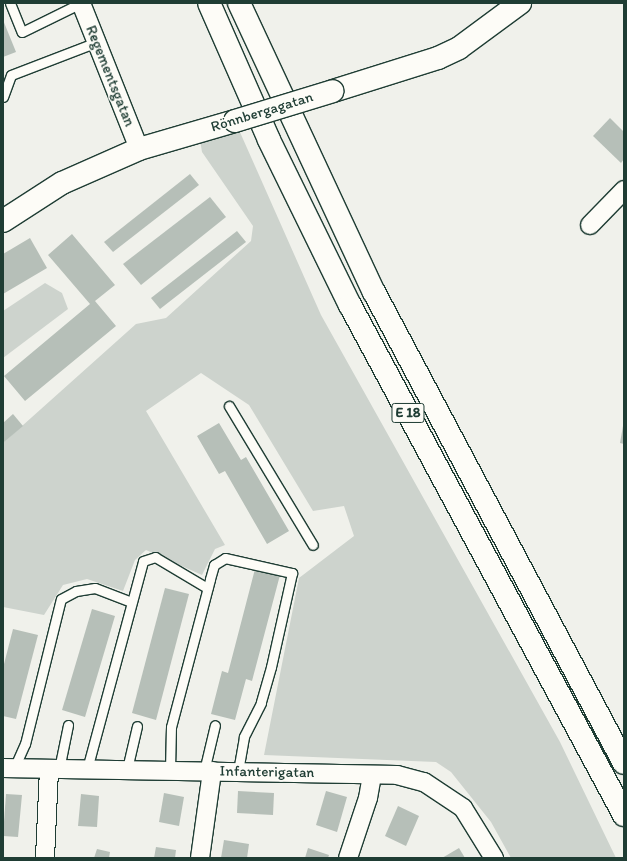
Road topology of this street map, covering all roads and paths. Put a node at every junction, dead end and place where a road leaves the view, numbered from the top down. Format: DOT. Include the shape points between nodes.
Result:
graph roads {
  1 [pos="10,3"];
  2 [pos="81,3"];
  3 [pos="209,3"];
  4 [pos="239,3"];
  5 [pos="520,3"];
  6 [pos="97,42"];
  7 [pos="3,98"];
  8 [pos="139,149"];
  9 [pos="624,190"];
  10 [pos="3,221"];
  11 [pos="590,225"];
  12 [pos="229,406"];
  13 [pos="313,545"];
  14 [pos="207,588"];
  15 [pos="131,602"];
  16 [pos="68,725"];
  17 [pos="215,725"];
  18 [pos="137,726"];
  19 [pos="624,763"];
  20 [pos="9,767"];
  21 [pos="54,769"];
  22 [pos="87,769"];
  23 [pos="127,769"];
  24 [pos="170,770"];
  25 [pos="208,771"];
  26 [pos="238,772"];
  27 [pos="372,775"];
  28 [pos="624,815"];
  29 [pos="45,858"];
  30 [pos="200,858"];
  31 [pos="348,858"];
  32 [pos="494,858"];
  1 -- 2 [label="lane" via="22,32"];
  2 -- 6 [label="street, Regementsgatan"];
  3 -- 28 [label="main road, E 18" via="269,140 350,305"];
  4 -- 19 [label="main road, E 18" via="378,299"];
  5 -- 8 [label="main road, Rönnbergagatan, bridge" via="459,48 438,58"];
  6 -- 7 [label="lane" via="11,75"];
  6 -- 8 [label="street, Regementsgatan"];
  8 -- 10 [label="main road, Rönnbergagatan" via="62,183"];
  9 -- 11 [label="street"];
  12 -- 13 [label="lane"];
  14 -- 15 [label="lane" via="155,557 143,561"];
  14 -- 24 [label="lane" via="171,727"];
  14 -- 26 [label="lane" via="214,565 225,558 292,573 261,703 244,737"];
  15 -- 20 [label="lane" via="95,588 76,591 61,599 25,744"];
  15 -- 22 [label="lane"];
  16 -- 21 [label="lane"];
  17 -- 25 [label="lane"];
  18 -- 23 [label="lane"];
  20 -- 21 [label="street, Infanterigatan"];
  21 -- 22 [label="street, Infanterigatan"];
  21 -- 29 [label="street"];
  22 -- 23 [label="street, Infanterigatan"];
  23 -- 24 [label="street, Infanterigatan"];
  24 -- 25 [label="street, Infanterigatan"];
  25 -- 26 [label="street, Infanterigatan"];
  25 -- 30 [label="street"];
  26 -- 27 [label="street, Infanterigatan"];
  27 -- 31 [label="street" via="368,798"];
  27 -- 32 [label="street, Infanterigatan" via="404,777 424,782 444,794 473,820"];
}
